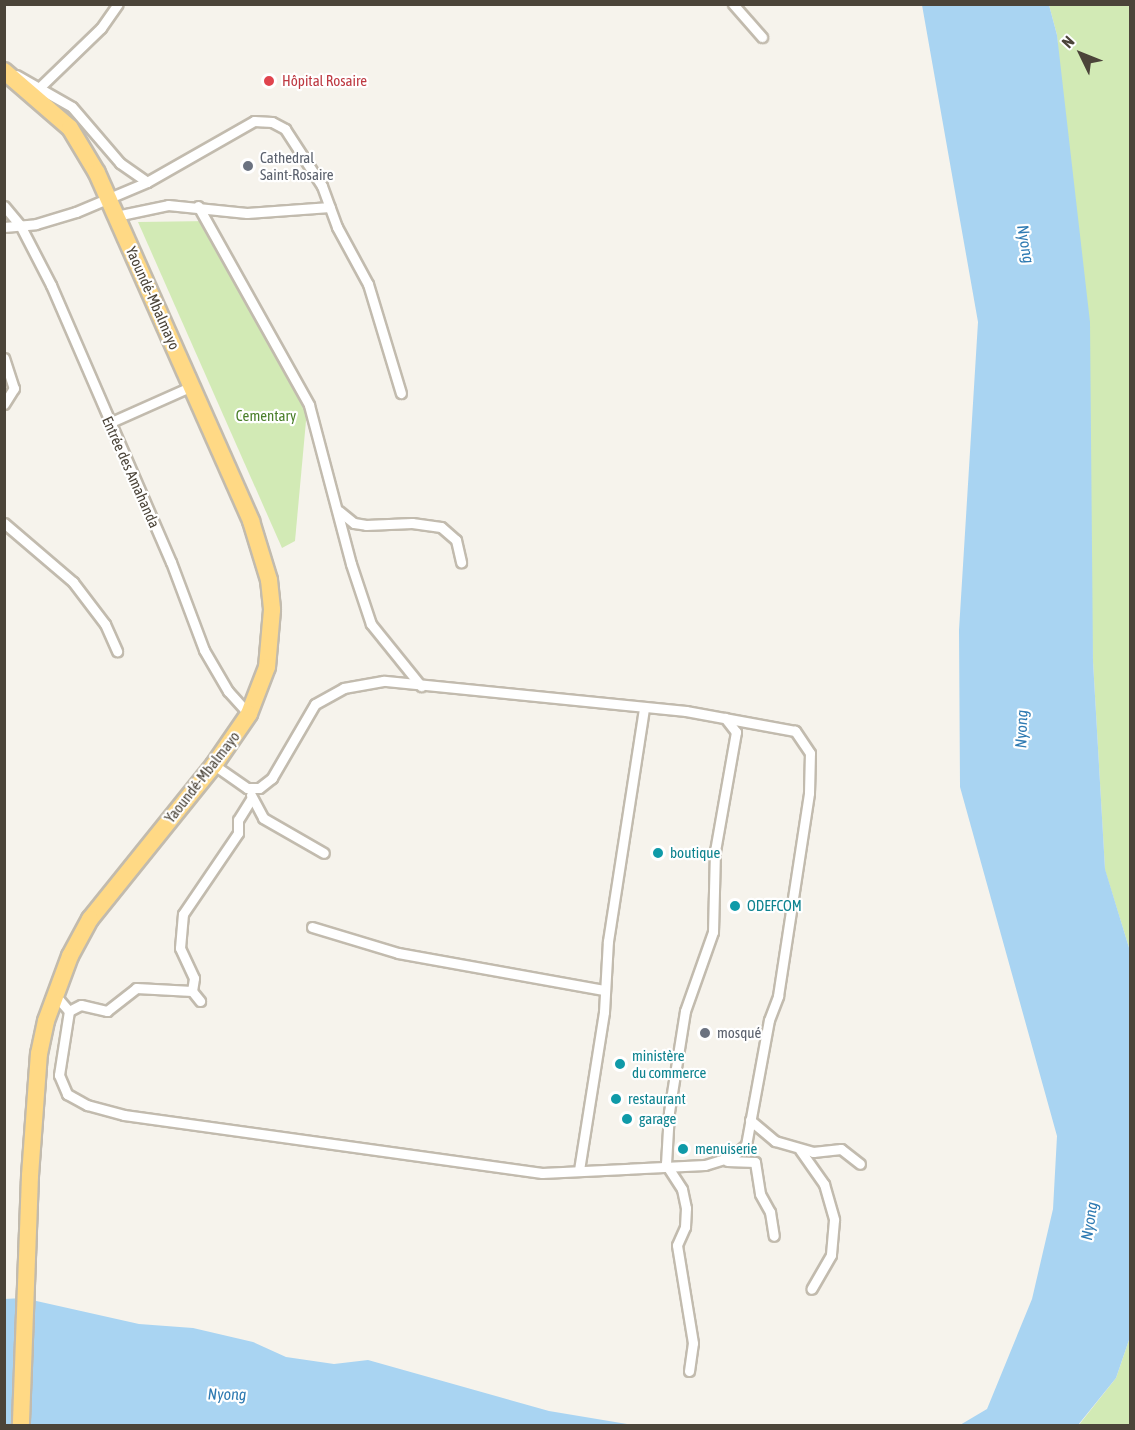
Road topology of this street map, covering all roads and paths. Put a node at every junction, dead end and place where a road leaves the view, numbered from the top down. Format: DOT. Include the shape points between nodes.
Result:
graph roads {
  1 [pos="118,4"];
  2 [pos="734,4"];
  3 [pos="762,37"];
  4 [pos="4,71"];
  5 [pos="41,86"];
  6 [pos="147,182"];
  7 [pos="107,197"];
  8 [pos="4,206"];
  9 [pos="198,206"];
  10 [pos="330,207"];
  11 [pos="116,216"];
  12 [pos="20,225"];
  13 [pos="4,227"];
  14 [pos="4,358"];
  15 [pos="192,386"];
  16 [pos="401,393"];
  17 [pos="4,405"];
  18 [pos="109,423"];
  19 [pos="339,510"];
  20 [pos="4,523"];
  21 [pos="461,562"];
  22 [pos="117,651"];
  23 [pos="421,686"];
  24 [pos="644,709"];
  25 [pos="249,714"];
  26 [pos="725,718"];
  27 [pos="214,765"];
  28 [pos="247,788"];
  29 [pos="252,798"];
  30 [pos="324,853"];
  31 [pos="312,927"];
  32 [pos="604,990"];
  33 [pos="192,991"];
  34 [pos="55,995"];
  35 [pos="200,1001"];
  36 [pos="69,1011"];
  37 [pos="750,1120"];
  38 [pos="800,1150"];
  39 [pos="722,1162"];
  40 [pos="666,1164"];
  41 [pos="860,1164"];
  42 [pos="579,1170"];
  43 [pos="774,1236"];
  44 [pos="811,1288"];
  45 [pos="689,1371"];
  46 [pos="21,1425"];
  1 -- 5 [label="street" via="101,28"];
  2 -- 3 [label="street"];
  4 -- 5 [label="street"];
  4 -- 7 [label="highway, Yaoundé-Mbalmayo" via="70,128"];
  5 -- 6 [label="street" via="72,107 120,163"];
  6 -- 7 [label="street"];
  6 -- 10 [label="street" via="254,121 272,122 285,129 293,140"];
  7 -- 11 [label="highway, Yaoundé-Mbalmayo"];
  7 -- 12 [label="street" via="59,219"];
  8 -- 12 [label="street, Entrée des Amahanda"];
  9 -- 10 [label="street" via="247,213"];
  9 -- 11 [label="street" via="168,205"];
  9 -- 19 [label="street" via="309,405"];
  10 -- 16 [label="street" via="368,284"];
  11 -- 15 [label="highway, Yaoundé-Mbalmayo"];
  12 -- 13 [label="street"];
  12 -- 18 [label="street, Entrée des Amahanda" via="51,285"];
  14 -- 17 [label="street" via="14,387"];
  15 -- 18 [label="street"];
  15 -- 25 [label="highway, Yaoundé-Mbalmayo" via="251,521 269,580 271,641 260,690"];
  18 -- 25 [label="street, Entrée des Amahanda" via="204,650 228,691"];
  19 -- 21 [label="street" via="360,524 441,527 461,549"];
  19 -- 23 [label="street" via="351,564 371,624"];
  20 -- 22 [label="street" via="73,582 105,624"];
  23 -- 24 [label="street"];
  23 -- 28 [label="street" via="364,682 326,696 307,714 272,778 259,788"];
  24 -- 26 [label="street"];
  24 -- 32 [label="street"];
  25 -- 27 [label="highway, Yaoundé-Mbalmayo"];
  26 -- 37 [label="street" via="795,731 806,742 811,762 792,911"];
  26 -- 40 [label="street" via="736,732 715,852 713,932 686,1011 670,1102"];
  27 -- 28 [label="street"];
  27 -- 34 [label="highway, Yaoundé-Mbalmayo" via="90,919"];
  28 -- 29 [label="street"];
  29 -- 30 [label="street" via="263,818"];
  29 -- 33 [label="street" via="238,820 238,833 183,914 180,948 194,978"];
  31 -- 32 [label="street" via="398,953"];
  32 -- 42 [label="street" via="604,1012"];
  33 -- 35 [label="street"];
  33 -- 36 [label="street" via="136,988 107,1011 81,1005"];
  34 -- 36 [label="street"];
  34 -- 46 [label="highway, Yaoundé-Mbalmayo" via="39,1053"];
  36 -- 42 [label="street" via="59,1075 67,1094 87,1105 135,1117 290,1135 448,1161 542,1173"];
  37 -- 38 [label="street" via="775,1141"];
  37 -- 39 [label="street" via="746,1145"];
  38 -- 41 [label="street" via="841,1149"];
  38 -- 44 [label="street" via="824,1184 834,1220 831,1255"];
  39 -- 40 [label="street"];
  39 -- 43 [label="street" via="755,1162"];
  40 -- 42 [label="street"];
  40 -- 45 [label="street" via="682,1189 686,1208 685,1227 677,1245 693,1343"];
}
